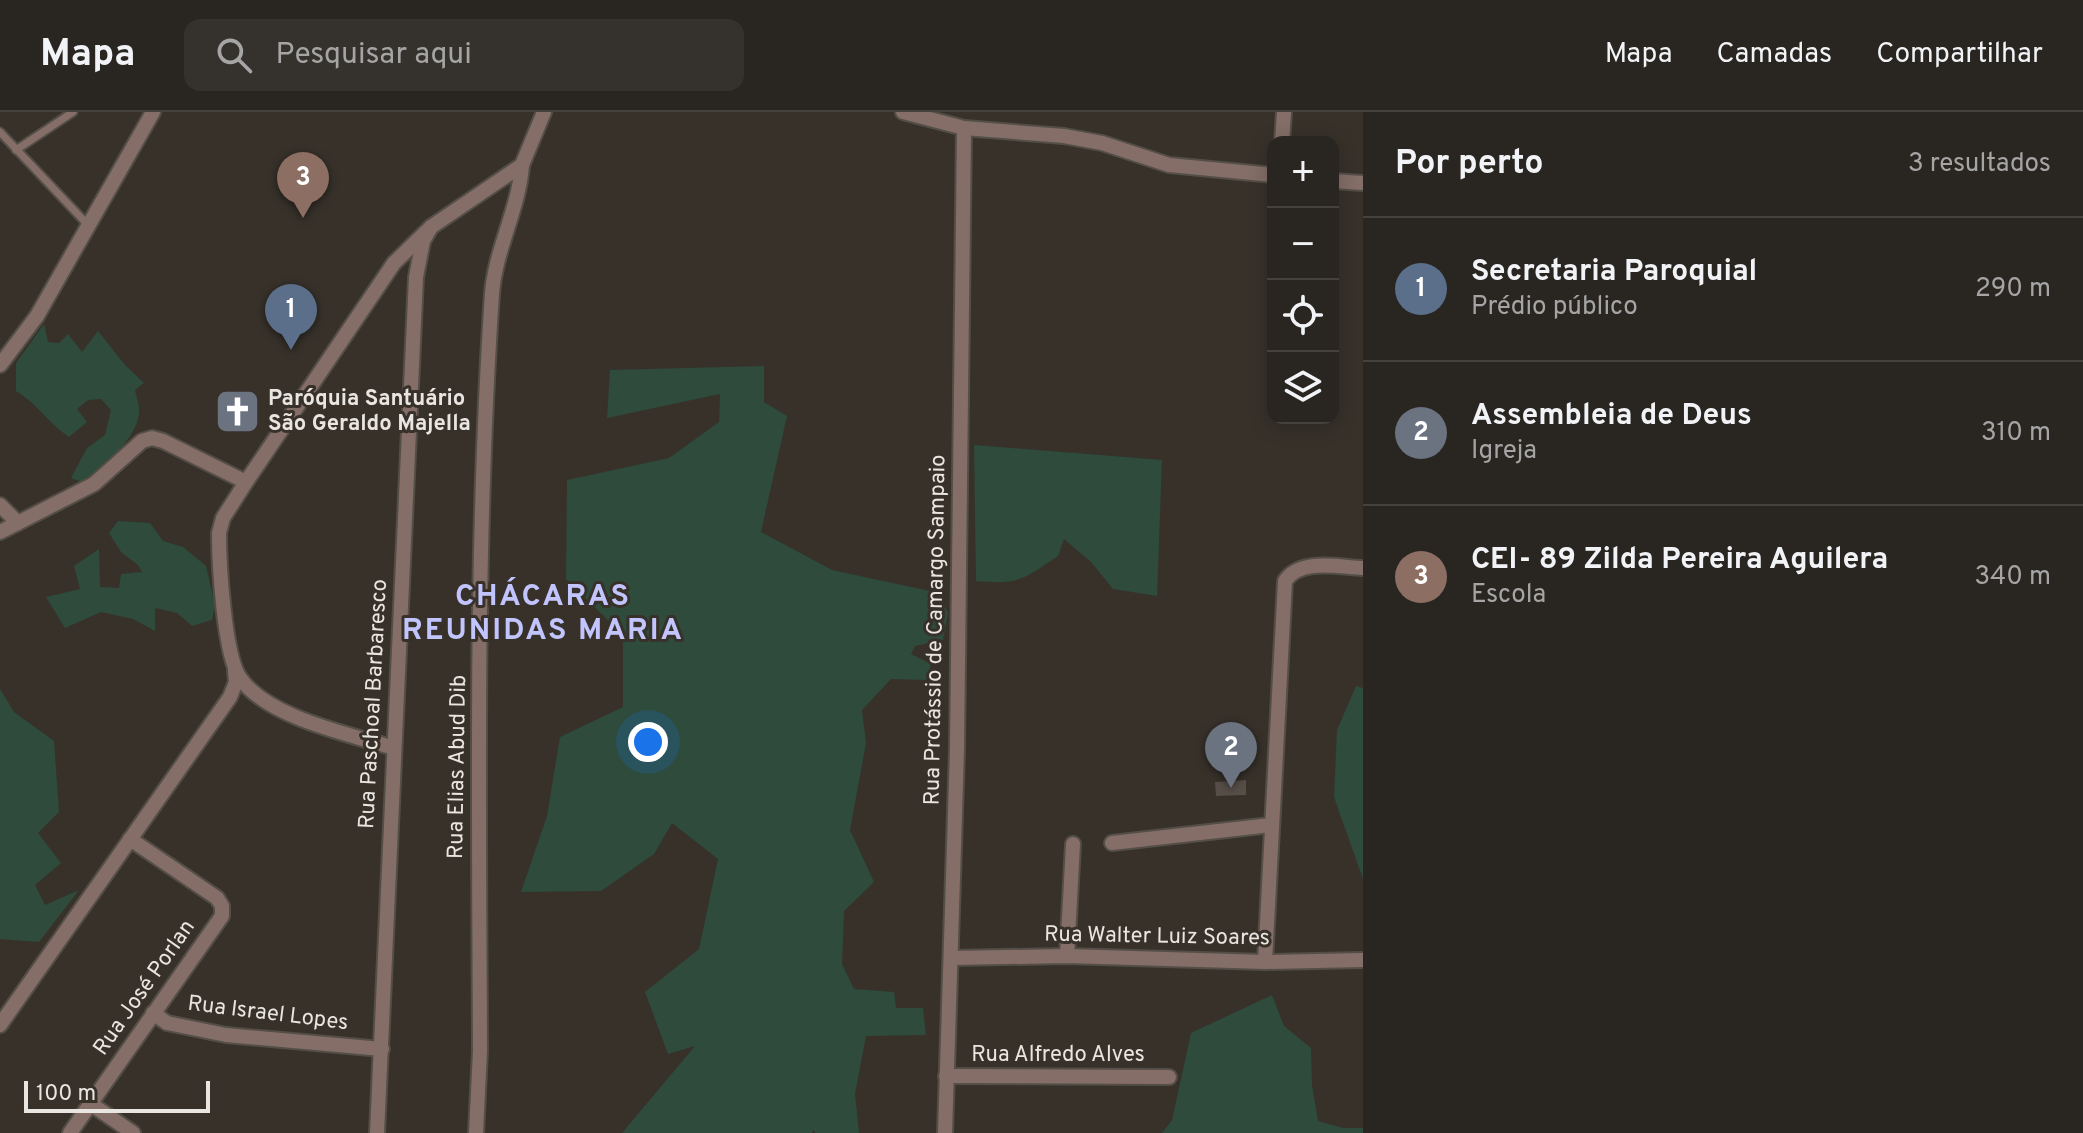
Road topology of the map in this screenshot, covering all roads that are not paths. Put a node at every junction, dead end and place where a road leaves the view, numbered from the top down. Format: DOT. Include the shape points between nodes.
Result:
graph roads {
  1 [pos="73,112"];
  2 [pos="153,112"];
  3 [pos="544,112"];
  4 [pos="903,112"];
  5 [pos="1284,112"];
  6 [pos="964,128"];
  7 [pos="0,132"];
  8 [pos="1282,136"];
  9 [pos="16,150"];
  10 [pos="522,165"];
  11 [pos="1267,174"];
  12 [pos="1339,181"];
  13 [pos="1363,183"];
  14 [pos="88,225"];
  15 [pos="431,227"];
  16 [pos="394,263"];
  17 [pos="416,277"];
  18 [pos="0,365"];
  19 [pos="246,482"];
  20 [pos="0,505"];
  21 [pos="18,523"];
  22 [pos="0,532"];
  23 [pos="1363,568"];
  24 [pos="243,680"];
  25 [pos="224,706"];
  26 [pos="394,748"];
  27 [pos="1271,825"];
  28 [pos="130,839"];
  29 [pos="1112,843"];
  30 [pos="1073,844"];
  31 [pos="1067,956"];
  32 [pos="951,958"];
  33 [pos="1363,960"];
  34 [pos="1265,962"];
  35 [pos="153,1013"];
  36 [pos="0,1025"];
  37 [pos="382,1049"];
  38 [pos="946,1076"];
  39 [pos="1169,1077"];
  40 [pos="91,1104"];
  41 [pos="70,1133"];
  42 [pos="133,1133"];
  43 [pos="377,1133"];
  44 [pos="476,1133"];
  45 [pos="945,1133"];
  1 -- 9 [label="lane"];
  2 -- 14 [label="street"];
  3 -- 10 [label="street, Rua Elias Abud Dib"];
  4 -- 6 [label="street"];
  5 -- 8 [label="street"];
  6 -- 11 [label="street" via="1064,136 1169,165"];
  6 -- 32 [label="street, Rua Protássio de Camargo Sampaio"];
  7 -- 9 [label="lane"];
  9 -- 14 [label="lane"];
  10 -- 15 [label="street"];
  10 -- 44 [label="street, Rua Elias Abud Dib" via="492,289 490,323"];
  12 -- 13 [label="street"];
  14 -- 18 [label="street" via="37,316"];
  15 -- 16 [label="street"];
  15 -- 17 [label="street, Rua Paschoal Barbaresco"];
  16 -- 17 [label="street" via="407,266"];
  16 -- 19 [label="street"];
  17 -- 26 [label="street, Rua Paschoal Barbaresco"];
  19 -- 21 [label="street" via="152,438 94,484"];
  19 -- 24 [label="street" via="219,533 230,651"];
  20 -- 21 [label="street"];
  21 -- 22 [label="street"];
  23 -- 27 [label="street" via="1302,567 1285,581"];
  24 -- 25 [label="street"];
  24 -- 25 [label="street"];
  24 -- 26 [label="street" via="284,712"];
  25 -- 28 [label="street"];
  26 -- 37 [label="street, Rua Paschoal Barbaresco"];
  27 -- 29 [label="street"];
  27 -- 34 [label="street"];
  28 -- 35 [label="street, Rua José Porlan" via="222,906 222,916"];
  28 -- 36 [label="street"];
  30 -- 31 [label="street"];
  31 -- 32 [label="street, Rua Walter Luiz Soares"];
  31 -- 34 [label="street, Rua Walter Luiz Soares"];
  32 -- 38 [label="street, Rua Protássio de Camargo Sampaio"];
  33 -- 34 [label="street, Rua Walter Luiz Soares"];
  35 -- 37 [label="street, Rua Israel Lopes" via="167,1023 226,1035"];
  35 -- 40 [label="street, Rua José Porlan"];
  37 -- 43 [label="street, Rua Paschoal Barbaresco"];
  38 -- 39 [label="street, Rua Alfredo Alves"];
  38 -- 45 [label="street, Rua Protássio de Camargo Sampaio"];
  40 -- 41 [label="street, Rua José Porlan"];
  40 -- 42 [label="street"];
}
